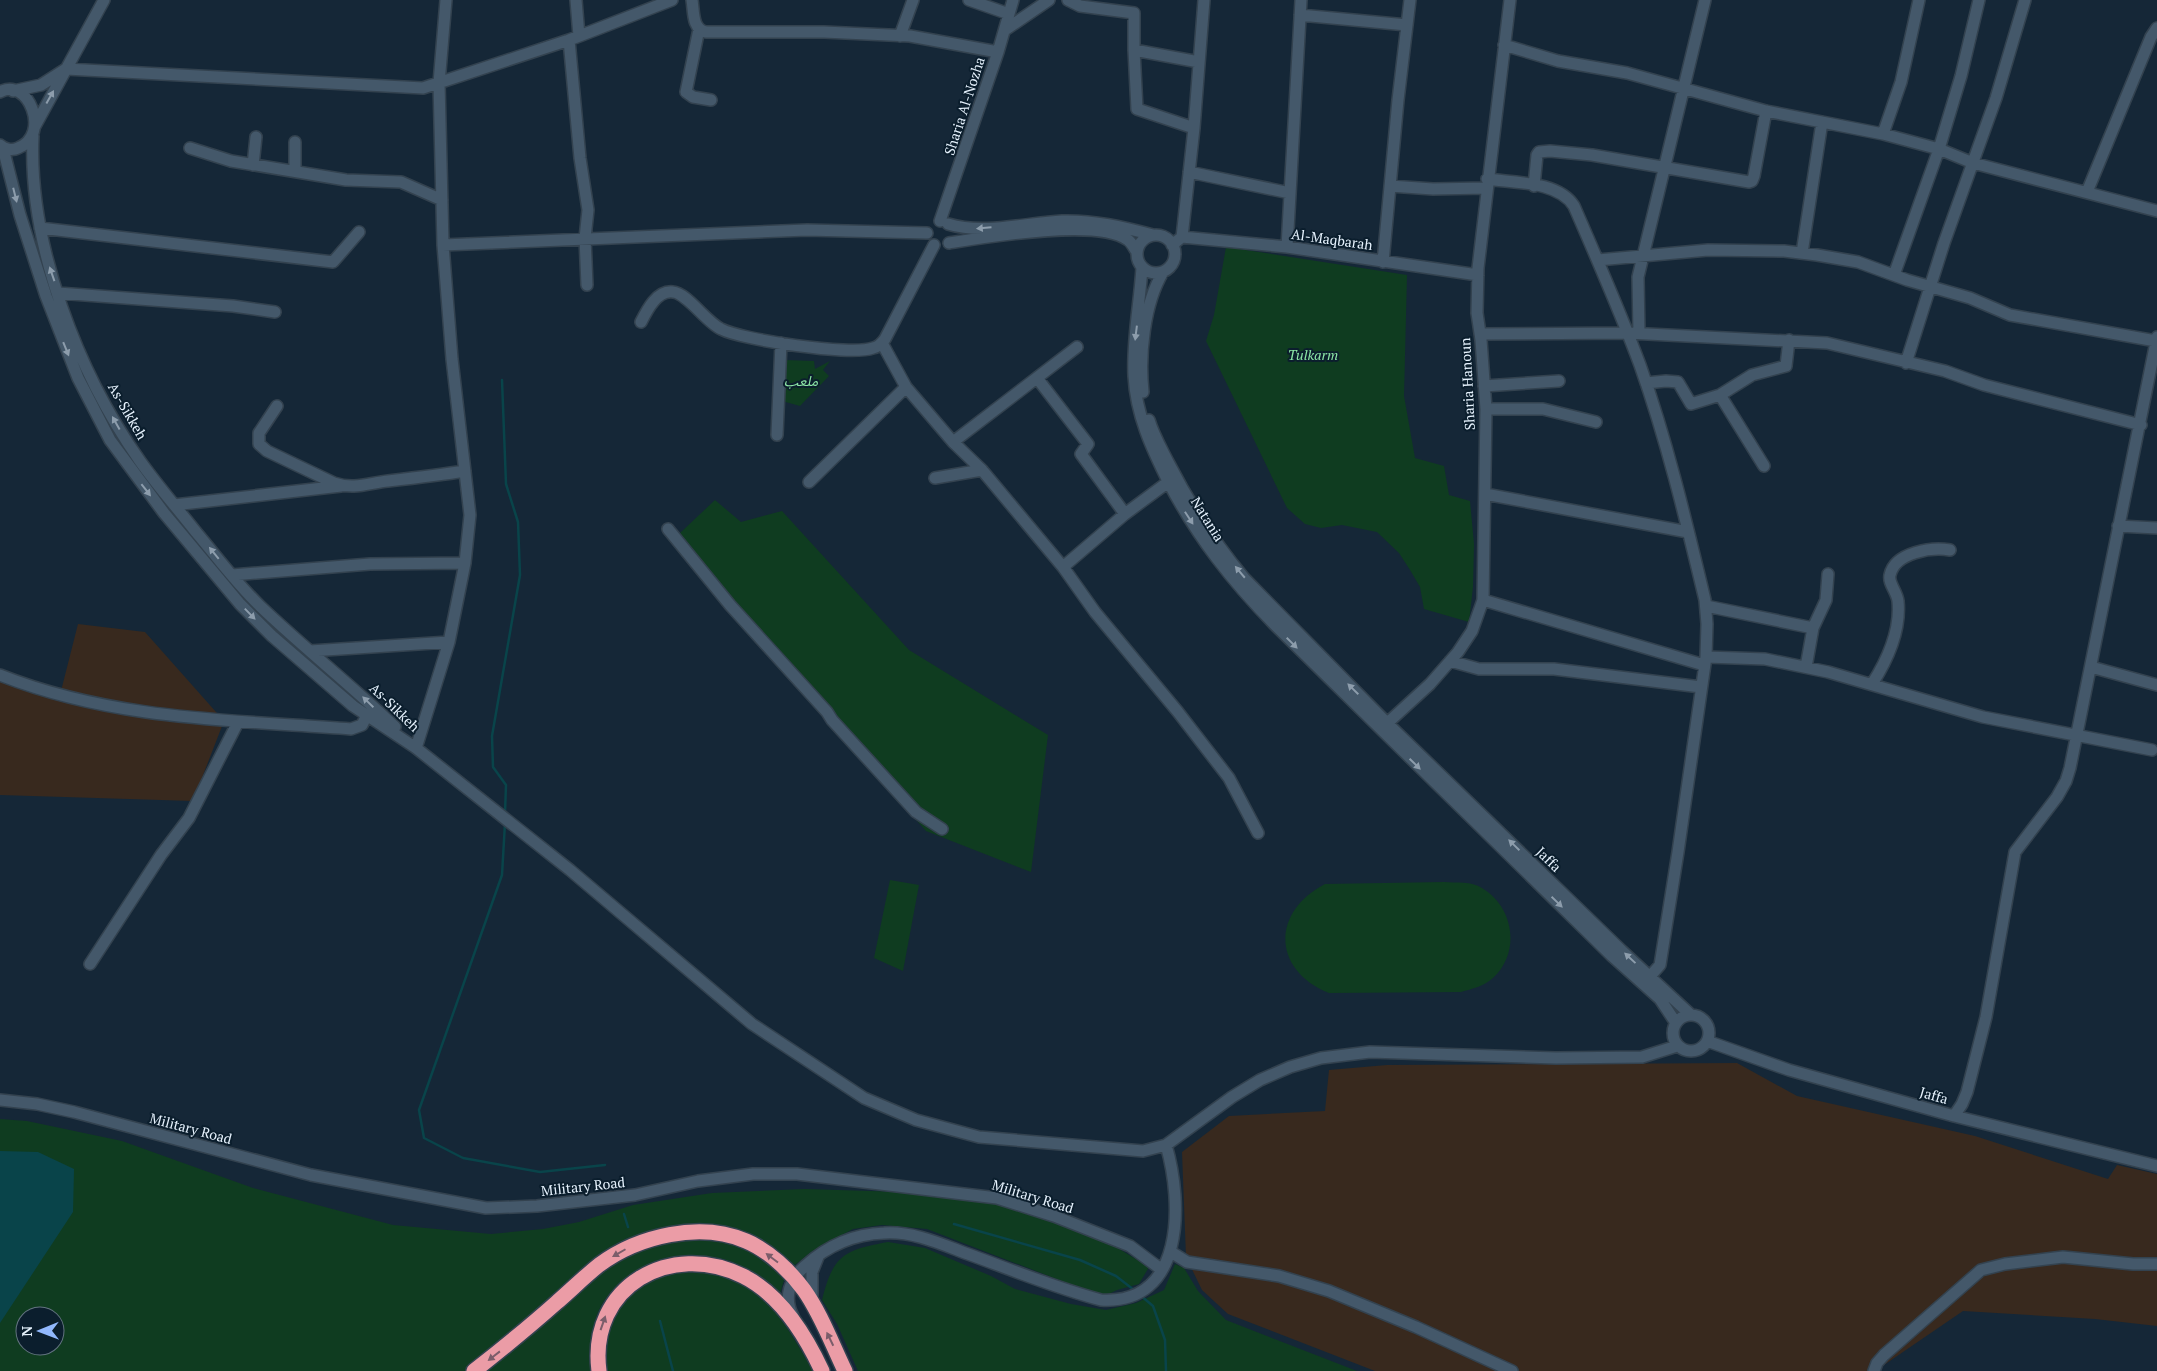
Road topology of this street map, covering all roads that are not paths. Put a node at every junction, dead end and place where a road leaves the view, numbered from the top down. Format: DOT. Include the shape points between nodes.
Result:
graph roads {
  1 [pos="104,0"];
  2 [pos="446,0"];
  3 [pos="576,0"];
  4 [pos="672,0"];
  5 [pos="692,0"];
  6 [pos="912,0"];
  7 [pos="969,0"];
  8 [pos="1012,0"];
  9 [pos="1049,0"];
  10 [pos="1068,0"];
  11 [pos="1204,0"];
  12 [pos="1301,0"];
  13 [pos="1410,0"];
  14 [pos="1510,0"];
  15 [pos="1705,0"];
  16 [pos="1919,0"];
  17 [pos="1979,0"];
  18 [pos="2025,0"];
  19 [pos="1009,14"];
  20 [pos="1300,15"];
  21 [pos="1407,25"];
  22 [pos="2157,28"];
  23 [pos="698,29"];
  24 [pos="1005,30"];
  25 [pos="900,36"];
  26 [pos="574,38"];
  27 [pos="1504,45"];
  28 [pos="1134,50"];
  29 [pos="998,52"];
  30 [pos="1199,62"];
  31 [pos="66,69"];
  32 [pos="438,83"];
  33 [pos="4,88"];
  34 [pos="1684,90"];
  35 [pos="711,100"];
  36 [pos="1766,111"];
  37 [pos="1822,122"];
  38 [pos="1194,128"];
  39 [pos="34,131"];
  40 [pos="1883,134"];
  41 [pos="256,137"];
  42 [pos="296,142"];
  43 [pos="1,146"];
  44 [pos="190,148"];
  45 [pos="1939,150"];
  46 [pos="1973,162"];
  47 [pos="7,164"];
  48 [pos="253,164"];
  49 [pos="1664,166"];
  50 [pos="295,171"];
  51 [pos="1189,172"];
  52 [pos="0,176"];
  53 [pos="1487,183"];
  54 [pos="1390,186"];
  55 [pos="1534,186"];
  56 [pos="2087,192"];
  57 [pos="1290,193"];
  58 [pos="442,200"];
  59 [pos="2157,210"];
  60 [pos="944,223"];
  61 [pos="40,228"];
  62 [pos="359,232"];
  63 [pos="927,233"];
  64 [pos="1153,235"];
  65 [pos="1182,237"];
  66 [pos="585,238"];
  67 [pos="949,243"];
  68 [pos="1172,244"];
  69 [pos="443,245"];
  70 [pos="934,245"];
  71 [pos="1287,247"];
  72 [pos="1137,252"];
  73 [pos="1802,253"];
  74 [pos="1643,256"];
  75 [pos="1598,260"];
  76 [pos="1383,262"];
  77 [pos="1142,267"];
  78 [pos="1163,272"];
  79 [pos="1478,275"];
  80 [pos="1894,275"];
  81 [pos="587,285"];
  82 [pos="1930,286"];
  83 [pos="58,293"];
  84 [pos="276,312"];
  85 [pos="640,322"];
  86 [pos="1633,333"];
  87 [pos="1480,334"];
  88 [pos="2157,339"];
  89 [pos="1789,340"];
  90 [pos="781,343"];
  91 [pos="882,343"];
  92 [pos="1078,347"];
  93 [pos="1906,363"];
  94 [pos="1037,378"];
  95 [pos="1559,381"];
  96 [pos="1646,383"];
  97 [pos="1484,386"];
  98 [pos="906,387"];
  99 [pos="1720,395"];
  100 [pos="2152,396"];
  101 [pos="277,406"];
  102 [pos="1486,410"];
  103 [pos="1596,422"];
  104 [pos="2141,425"];
  105 [pos="777,435"];
  106 [pos="953,442"];
  107 [pos="1764,466"];
  108 [pos="982,470"];
  109 [pos="466,471"];
  110 [pos="935,478"];
  111 [pos="1172,479"];
  112 [pos="809,482"];
  113 [pos="343,486"];
  114 [pos="1485,494"];
  115 [pos="174,505"];
  116 [pos="1125,514"];
  117 [pos="2118,526"];
  118 [pos="2157,528"];
  119 [pos="668,529"];
  120 [pos="1688,532"];
  121 [pos="1950,550"];
  122 [pos="465,563"];
  123 [pos="1063,567"];
  124 [pos="1828,574"];
  125 [pos="234,575"];
  126 [pos="1483,600"];
  127 [pos="1706,606"];
  128 [pos="1812,628"];
  129 [pos="449,642"];
  130 [pos="313,650"];
  131 [pos="1450,660"];
  132 [pos="1705,661"];
  133 [pos="1806,667"];
  134 [pos="2091,668"];
  135 [pos="0,675"];
  136 [pos="1872,684"];
  137 [pos="2157,685"];
  138 [pos="1701,687"];
  139 [pos="367,715"];
  140 [pos="238,722"];
  141 [pos="1384,727"];
  142 [pos="2077,735"];
  143 [pos="416,748"];
  144 [pos="2152,750"];
  145 [pos="942,829"];
  146 [pos="1258,832"];
  147 [pos="90,964"];
  148 [pos="1647,980"];
  149 [pos="1691,1015"];
  150 [pos="1676,1023"];
  151 [pos="1707,1042"];
  152 [pos="1677,1046"];
  153 [pos="0,1100"];
  154 [pos="1954,1116"];
  155 [pos="1166,1145"];
  156 [pos="2157,1166"];
  157 [pos="1171,1252"];
  158 [pos="820,1253"];
  159 [pos="2157,1264"];
  160 [pos="1162,1270"];
  161 [pos="793,1277"];
  162 [pos="814,1308"];
  163 [pos="797,1324"];
  164 [pos="474,1371"];
  165 [pos="598,1371"];
  166 [pos="822,1371"];
  167 [pos="845,1371"];
  168 [pos="1512,1371"];
  169 [pos="1874,1371"];
  1 -- 31 [label="street"];
  2 -- 32 [label="street"];
  3 -- 26 [label="street"];
  4 -- 26 [label="street"];
  5 -- 23 [label="street"];
  6 -- 25 [label="street"];
  7 -- 19 [label="street"];
  8 -- 19 [label="street, Sharia Al-Nozha"];
  9 -- 24 [label="street"];
  10 -- 28 [label="street" via="1080,6 1134,13"];
  11 -- 30 [label="street"];
  12 -- 20 [label="street"];
  13 -- 21 [label="street"];
  14 -- 27 [label="street, Sharia Hanoun"];
  15 -- 34 [label="street"];
  16 -- 40 [label="street" via="1901,82"];
  17 -- 45 [label="street"];
  18 -- 46 [label="street"];
  19 -- 24 [label="street, Sharia Al-Nozha"];
  20 -- 21 [label="street"];
  20 -- 57 [label="street"];
  21 -- 54 [label="street"];
  22 -- 56 [label="street"];
  23 -- 25 [label="street" via="706,32"];
  23 -- 35 [label="street" via="686,92 693,97"];
  24 -- 29 [label="street, Sharia Al-Nozha"];
  25 -- 29 [label="street"];
  26 -- 32 [label="street"];
  26 -- 66 [label="street" via="580,158 588,210"];
  27 -- 34 [label="street" via="1558,61 1627,73"];
  27 -- 53 [label="street, Sharia Hanoun"];
  28 -- 30 [label="street"];
  28 -- 38 [label="street" via="1136,109"];
  29 -- 60 [label="street, Sharia Al-Nozha"];
  30 -- 38 [label="street"];
  31 -- 32 [label="street" via="423,88"];
  31 -- 33 [label="street" via="41,85"];
  39 -- 31 [label="street, one-way"];
  32 -- 58 [label="street"];
  33 -- 39 [label="street" via="26,97 35,116"];
  34 -- 36 [label="street"];
  34 -- 49 [label="street"];
  36 -- 37 [label="street"];
  36 -- 49 [label="street" via="1752,181"];
  37 -- 40 [label="street"];
  37 -- 73 [label="street"];
  38 -- 51 [label="street"];
  39 -- 43 [label="street" via="24,146 14,150"];
  39 -- 61 [label="street, As-Sikkeh" via="32,164"];
  40 -- 45 [label="street"];
  41 -- 48 [label="street"];
  42 -- 50 [label="street"];
  43 -- 47 [label="street, As-Sikkeh"];
  44 -- 48 [label="street" via="231,161"];
  45 -- 46 [label="street"];
  45 -- 80 [label="street"];
  46 -- 56 [label="street"];
  46 -- 82 [label="street"];
  47 -- 52 [label="street"];
  47 -- 139 [label="street, As-Sikkeh, one-way" via="46,296 78,378 110,440 164,513 240,604 272,636"];
  48 -- 50 [label="street"];
  49 -- 55 [label="street" via="1543,151 1536,158"];
  49 -- 74 [label="street"];
  50 -- 58 [label="street" via="346,180 401,182"];
  51 -- 57 [label="street"];
  51 -- 65 [label="street"];
  53 -- 54 [label="street" via="1433,189"];
  53 -- 55 [label="street"];
  53 -- 79 [label="street, Sharia Hanoun"];
  54 -- 76 [label="street"];
  55 -- 75 [label="street" via="1555,190 1570,200"];
  56 -- 59 [label="street"];
  57 -- 71 [label="street"];
  58 -- 69 [label="street"];
  60 -- 63 [label="street" via="930,226"];
  64 -- 60 [label="street, one-way" via="1082,221 971,229"];
  60 -- 67 [label="street" via="952,235"];
  61 -- 62 [label="street" via="333,262"];
  83 -- 61 [label="street, As-Sikkeh, one-way"];
  63 -- 66 [label="street" via="807,230"];
  63 -- 70 [label="street" via="928,240"];
  64 -- 68 [label="street"];
  64 -- 72 [label="street" via="1142,241"];
  65 -- 68 [label="street"];
  65 -- 71 [label="street, Al-Maqbarah"];
  66 -- 69 [label="street"];
  66 -- 81 [label="street"];
  67 -- 70 [label="street" via="942,247"];
  67 -- 72 [label="street" via="1083,230 1122,237"];
  68 -- 78 [label="street" via="1174,260 1172,266"];
  69 -- 109 [label="street"];
  70 -- 91 [label="street"];
  71 -- 76 [label="street, Al-Maqbarah"];
  72 -- 77 [label="street"];
  73 -- 74 [label="street" via="1708,250"];
  73 -- 80 [label="street" via="1858,262"];
  74 -- 75 [label="street"];
  74 -- 86 [label="street"];
  75 -- 86 [label="street"];
  76 -- 79 [label="street, Al-Maqbarah"];
  77 -- 78 [label="street" via="1154,274"];
  77 -- 111 [label="street, Natania, one-way" via="1134,344 1135,384 1140,416 1149,442"];
  78 -- 111 [label="street, Natania" via="1148,307 1142,380 1150,423"];
  79 -- 87 [label="street, Sharia Hanoun"];
  80 -- 82 [label="street"];
  82 -- 88 [label="street" via="2010,315"];
  82 -- 93 [label="street"];
  83 -- 84 [label="street"];
  115 -- 83 [label="street, As-Sikkeh, one-way" via="140,461 100,394"];
  85 -- 90 [label="street" via="659,296 674,292 719,328"];
  86 -- 87 [label="street"];
  86 -- 89 [label="street"];
  86 -- 96 [label="street"];
  87 -- 97 [label="street, Sharia Hanoun"];
  88 -- 100 [label="street"];
  89 -- 93 [label="street" via="1827,343"];
  89 -- 99 [label="street" via="1786,366 1752,375"];
  90 -- 91 [label="street" via="865,350"];
  90 -- 105 [label="street"];
  91 -- 98 [label="street"];
  92 -- 94 [label="street"];
  93 -- 104 [label="street"];
  94 -- 106 [label="street"];
  94 -- 116 [label="street" via="1088,444 1081,454"];
  95 -- 97 [label="street"];
  96 -- 99 [label="street" via="1678,382 1691,404"];
  96 -- 120 [label="street"];
  97 -- 102 [label="street, Sharia Hanoun"];
  98 -- 106 [label="street"];
  98 -- 112 [label="street"];
  99 -- 107 [label="street"];
  100 -- 104 [label="street"];
  101 -- 113 [label="street" via="260,433 262,448"];
  102 -- 103 [label="street" via="1543,409"];
  102 -- 114 [label="street, Sharia Hanoun"];
  104 -- 117 [label="street"];
  106 -- 108 [label="street"];
  108 -- 110 [label="street"];
  108 -- 123 [label="street"];
  109 -- 113 [label="street" via="366,486"];
  109 -- 122 [label="street" via="470,515"];
  111 -- 116 [label="street"];
  111 -- 141 [label="street, Natania" via="1244,578"];
  113 -- 115 [label="street"];
  114 -- 120 [label="street"];
  114 -- 126 [label="street, Sharia Hanoun"];
  125 -- 115 [label="street, As-Sikkeh, one-way"];
  116 -- 123 [label="street"];
  117 -- 118 [label="street"];
  117 -- 134 [label="street"];
  119 -- 145 [label="street" via="838,727 916,812"];
  120 -- 127 [label="street"];
  121 -- 136 [label="street" via="1919,551 1901,561 1891,572 1898,599 1895,632 1888,658"];
  122 -- 125 [label="street" via="370,564"];
  122 -- 129 [label="street"];
  123 -- 146 [label="street" via="1095,612 1229,778"];
  124 -- 128 [label="street" via="1826,600"];
  125 -- 130 [label="street, As-Sikkeh"];
  126 -- 131 [label="street, Sharia Hanoun" via="1472,631"];
  126 -- 132 [label="street"];
  127 -- 128 [label="street"];
  127 -- 132 [label="street"];
  128 -- 133 [label="street"];
  129 -- 130 [label="street"];
  129 -- 143 [label="street"];
  143 -- 130 [label="street, As-Sikkeh, one-way"];
  131 -- 138 [label="street" via="1479,669 1554,670"];
  131 -- 141 [label="street, Sharia Hanoun" via="1430,684"];
  132 -- 133 [label="street" via="1765,659"];
  132 -- 138 [label="street"];
  133 -- 136 [label="street"];
  134 -- 137 [label="street"];
  134 -- 142 [label="street"];
  135 -- 140 [label="street" via="56,695 123,710"];
  136 -- 142 [label="street" via="1983,717"];
  138 -- 148 [label="street" via="1663,950 1660,965"];
  139 -- 140 [label="street" via="362,725 351,728"];
  139 -- 143 [label="street, As-Sikkeh"];
  140 -- 147 [label="street" via="189,818"];
  141 -- 148 [label="street, Jaffa"];
  142 -- 144 [label="street"];
  142 -- 154 [label="street" via="2062,790 2016,852 1986,1017 1967,1092"];
  143 -- 155 [label="street" via="570,870 752,1024 864,1098 916,1120 979,1137 1142,1151"];
  148 -- 149 [label="street, Jaffa"];
  148 -- 150 [label="street, Jaffa"];
  149 -- 150 [label="street"];
  149 -- 151 [label="street" via="1706,1024"];
  150 -- 152 [label="street" via="1672,1035"];
  151 -- 152 [label="street" via="1693,1052"];
  151 -- 154 [label="street, Jaffa" via="1789,1070"];
  152 -- 155 [label="street" via="1642,1057 1608,1058 1379,1052 1329,1056 1260,1080"];
  153 -- 160 [label="street, Military Road" via="74,1112 311,1175 486,1208 636,1195 698,1181 754,1174 797,1174 997,1198 1130,1246"];
  154 -- 156 [label="street, Jaffa"];
  155 -- 157 [label="street" via="1174,1187 1175,1222"];
  157 -- 160 [label="street"];
  157 -- 168 [label="street" via="1187,1262 1279,1276 1329,1291"];
  158 -- 160 [label="street" via="862,1236 884,1233 922,1237 1082,1295 1118,1301 1145,1290"];
  158 -- 161 [label="street"];
  158 -- 162 [label="street" via="812,1272"];
  159 -- 169 [label="street" via="2062,1257 1981,1270 1884,1355"];
  161 -- 162 [label="highway"];
  161 -- 163 [label="street" via="788,1303"];
  161 -- 164 [label="highway, one-way" via="776,1261 739,1238 689,1232 659,1237 630,1247 599,1265"];
  167 -- 162 [label="highway, one-way"];
  165 -- 163 [label="highway, one-way" via="601,1326 610,1305 626,1287 668,1266 694,1263 722,1267 745,1277 774,1299"];
  163 -- 166 [label="highway"];
}
